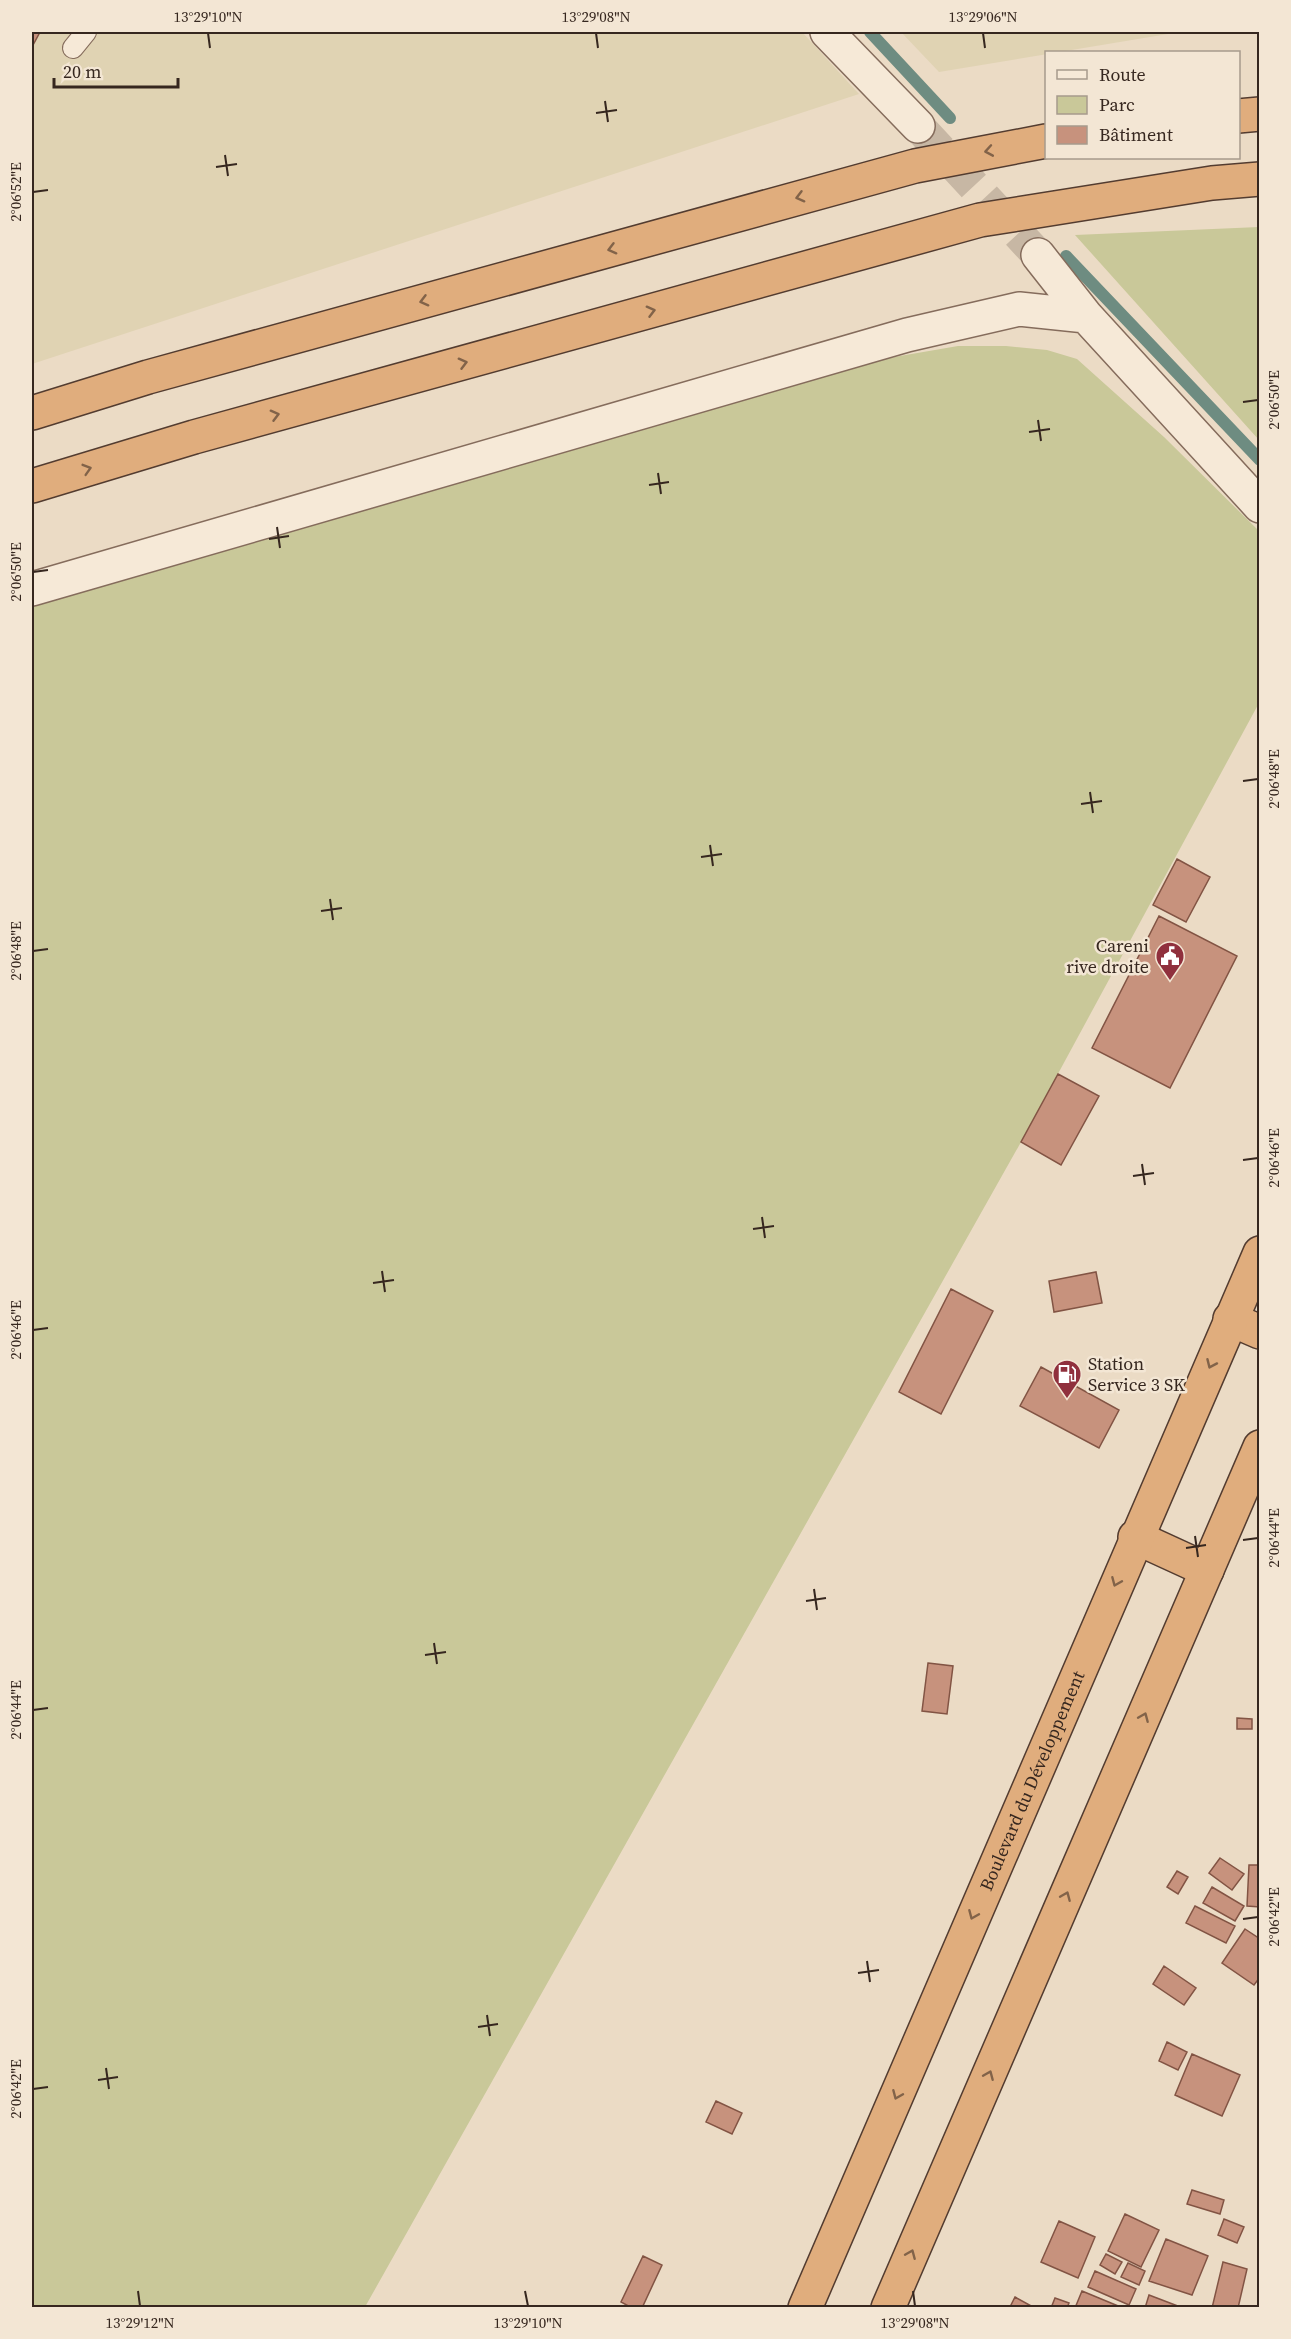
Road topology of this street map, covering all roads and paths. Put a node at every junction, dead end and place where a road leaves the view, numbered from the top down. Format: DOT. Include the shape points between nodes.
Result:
graph roads {
  1 [pos="86,32"];
  2 [pos="827,32"];
  3 [pos="74,48"];
  4 [pos="1260,114"];
  5 [pos="1240,116"];
  6 [pos="918,126"];
  7 [pos="1045,141"];
  8 [pos="1260,179"];
  9 [pos="1038,255"];
  10 [pos="1086,316"];
  11 [pos="32,413"];
  12 [pos="32,486"];
  13 [pos="1260,506"];
  14 [pos="32,589"];
  15 [pos="1260,1253"];
  16 [pos="1245,1325"];
  17 [pos="1260,1447"];
  18 [pos="1136,1537"];
  19 [pos="1207,1570"];
  20 [pos="805,2307"];
  21 [pos="888,2307"];
  1 -- 3 [label="lane"];
  2 -- 6 [label="street"];
  4 -- 5 [label="highway"];
  7 -- 11 [label="highway, one-way" via="892,172 148,376"];
  12 -- 8 [label="highway, one-way" via="194,437 980,220"];
  9 -- 10 [label="street"];
  10 -- 13 [label="street"];
  10 -- 14 [label="street" via="1019,309 907,335"];
  15 -- 16 [label="highway, Boulevard du Développement"];
  16 -- 18 [label="highway, Boulevard du Développement, one-way"];
  17 -- 19 [label="highway"];
  18 -- 19 [label="highway"];
  18 -- 20 [label="highway, Boulevard du Développement, one-way"];
  21 -- 19 [label="highway, one-way"];
}
